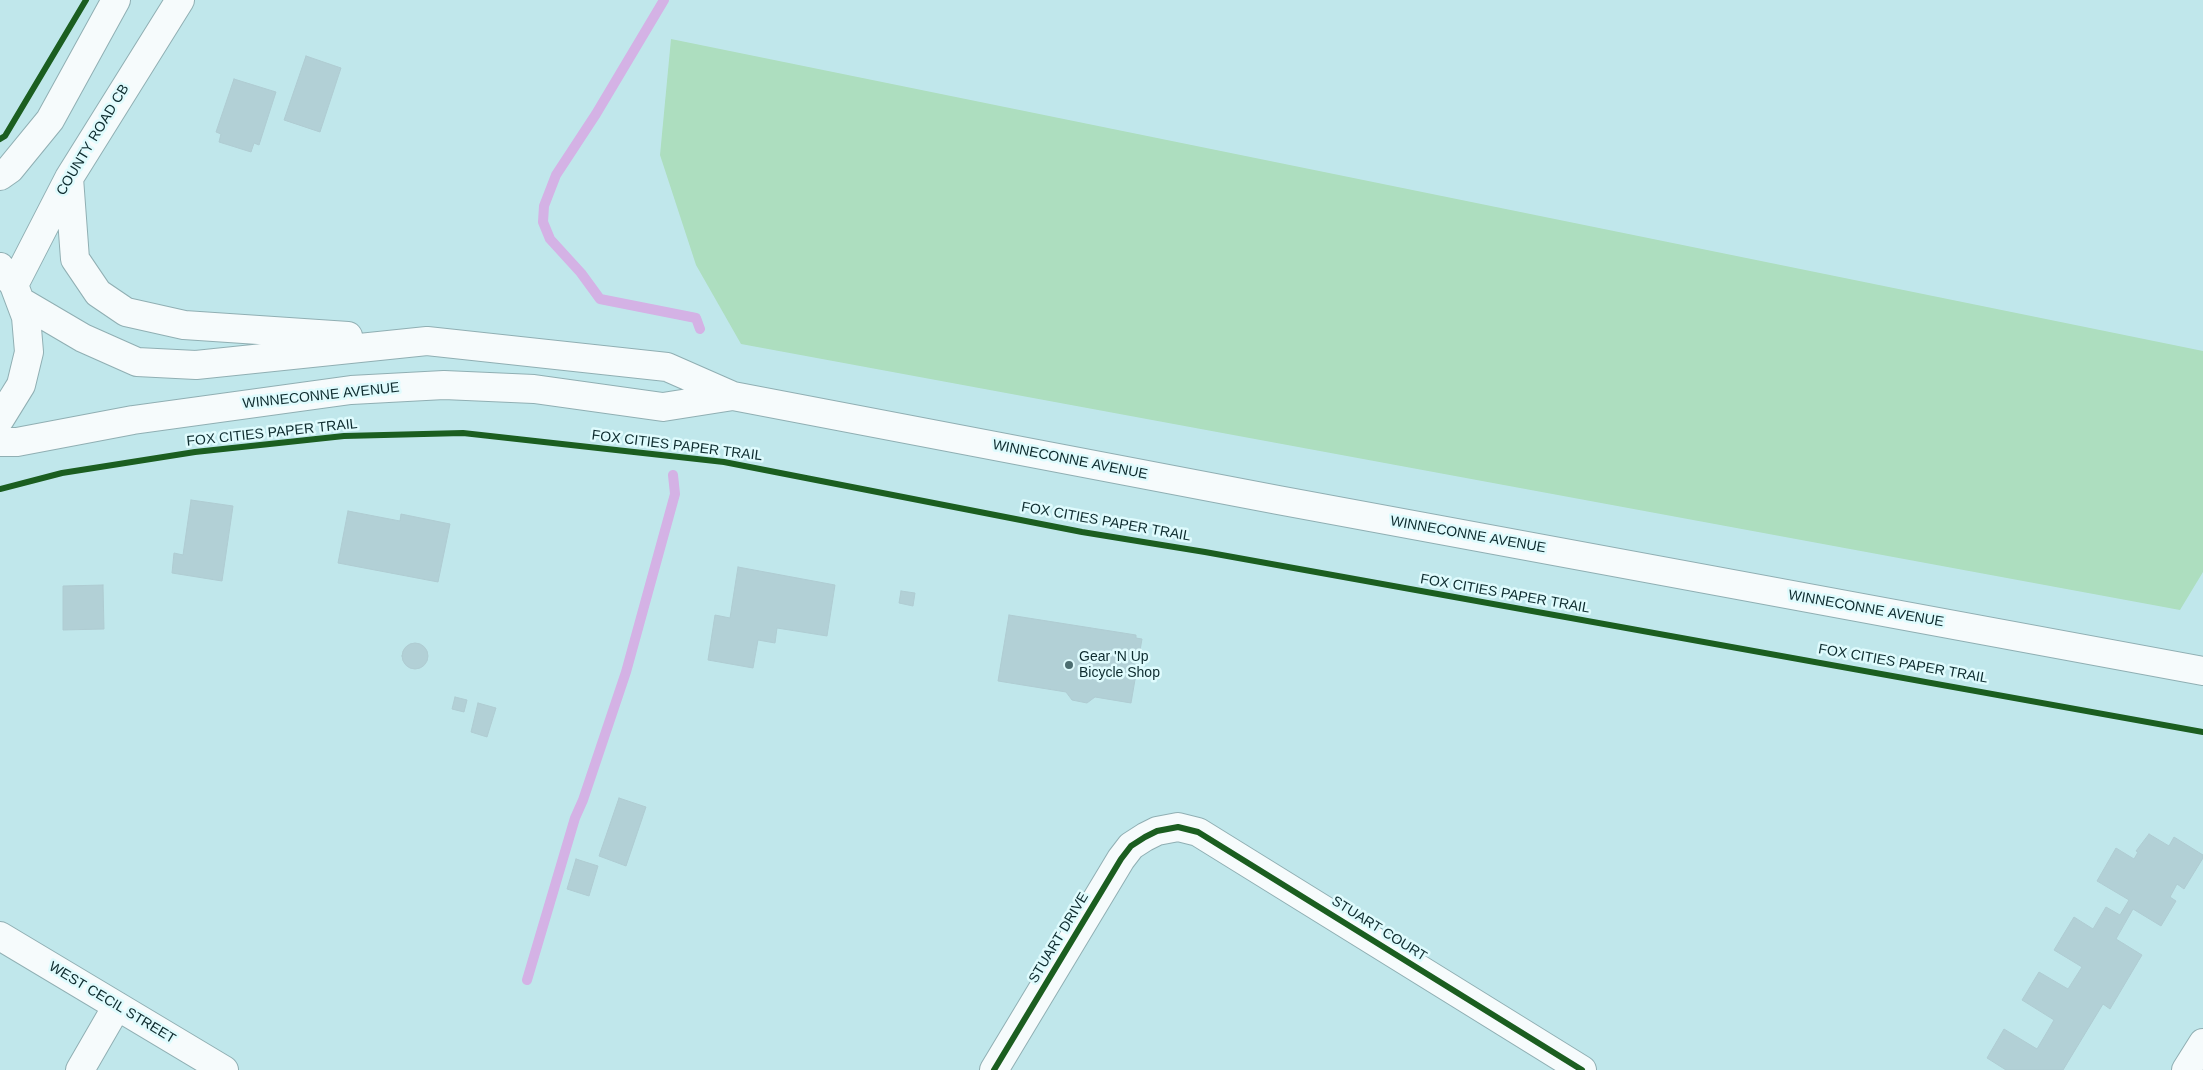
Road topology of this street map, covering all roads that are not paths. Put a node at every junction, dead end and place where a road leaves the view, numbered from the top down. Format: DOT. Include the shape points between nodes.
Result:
graph roads {
  1 [pos="116,0"];
  2 [pos="180,0"];
  3 [pos="0,176"];
  4 [pos="69,178"];
  5 [pos="11,284"];
  6 [pos="427,341"];
  7 [pos="733,396"];
  8 [pos="0,419"];
  9 [pos="0,442"];
  10 [pos="2203,671"];
  11 [pos="1157,831"];
  12 [pos="0,936"];
  13 [pos="118,1006"];
  14 [pos="2203,1043"];
  15 [pos="80,1070"];
  16 [pos="224,1070"];
  17 [pos="994,1070"];
  18 [pos="1582,1070"];
  19 [pos="2186,1070"];
  1 -- 3 [label="main road" via="50,120 10,169"];
  2 -- 4 [label="main road, COUNTY ROAD CB"];
  4 -- 5 [label="main road, COUNTY ROAD CB"];
  4 -- 6 [label="main road" via="75,259 98,293 126,312 184,325"];
  5 -- 6 [label="main road, WINNECONNE AVENUE" via="84,338 137,362 196,365"];
  5 -- 8 [label="main road" via="26,317 29,352 21,385"];
  6 -- 7 [label="main road, WINNECONNE AVENUE" via="667,367"];
  7 -- 9 [label="main road, WINNECONNE AVENUE" via="663,407 534,389 444,385 351,390"];
  7 -- 10 [label="main road, WINNECONNE AVENUE"];
  11 -- 17 [label="main road, STUART DRIVE" via="1131,846 1121,859"];
  11 -- 18 [label="main road, STUART COURT" via="1178,827 1198,832"];
  12 -- 13 [label="main road, WEST CECIL STREET"];
  13 -- 15 [label="main road"];
  13 -- 16 [label="main road, WEST CECIL STREET"];
  14 -- 19 [label="main road"];
}
